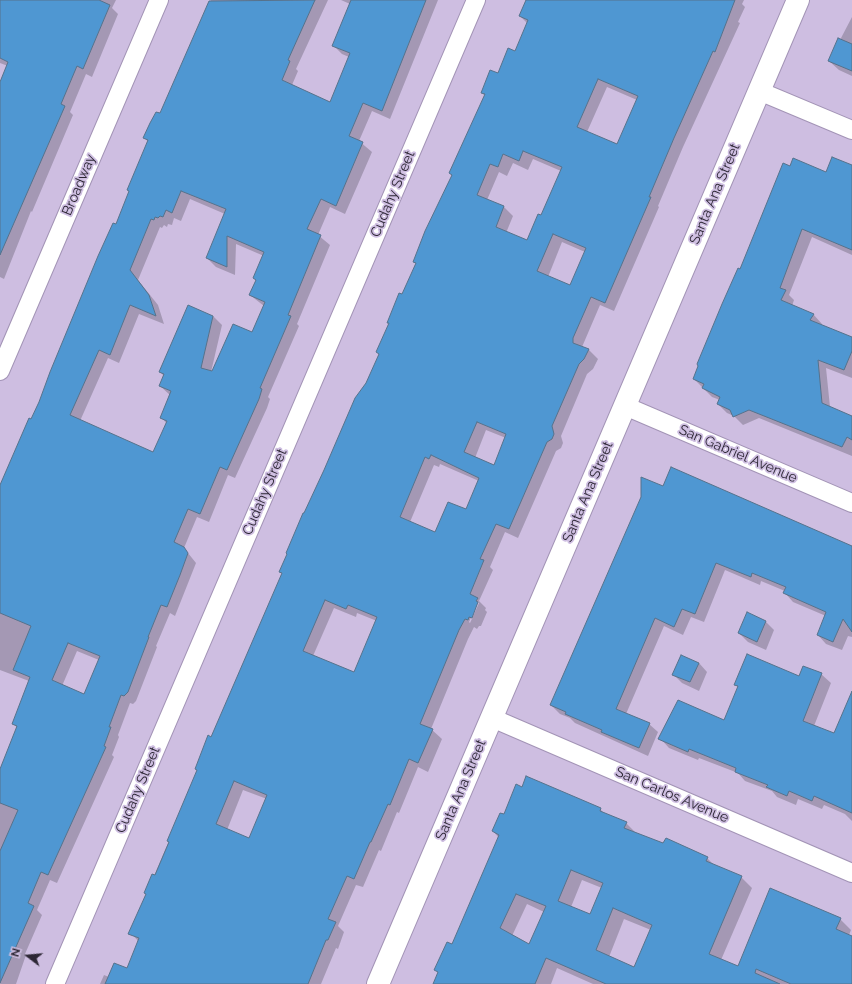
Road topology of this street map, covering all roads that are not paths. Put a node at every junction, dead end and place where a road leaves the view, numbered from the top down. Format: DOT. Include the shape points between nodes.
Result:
graph roads {
  1 [pos="159,0"];
  2 [pos="476,0"];
  3 [pos="798,0"];
  4 [pos="759,91"];
  5 [pos="852,130"];
  6 [pos="0,371"];
  7 [pos="625,406"];
  8 [pos="852,503"];
  9 [pos="492,718"];
  10 [pos="852,873"];
  11 [pos="55,984"];
  12 [pos="378,984"];
  1 -- 6 [label="street, Broadway"];
  2 -- 11 [label="street, Cudahy Street"];
  3 -- 4 [label="street, Santa Ana Street"];
  4 -- 5 [label="street"];
  4 -- 7 [label="street, Santa Ana Street"];
  7 -- 8 [label="street, San Gabriel Avenue"];
  7 -- 9 [label="street, Santa Ana Street"];
  9 -- 10 [label="street, San Carlos Avenue"];
  9 -- 12 [label="street, Santa Ana Street"];
}
